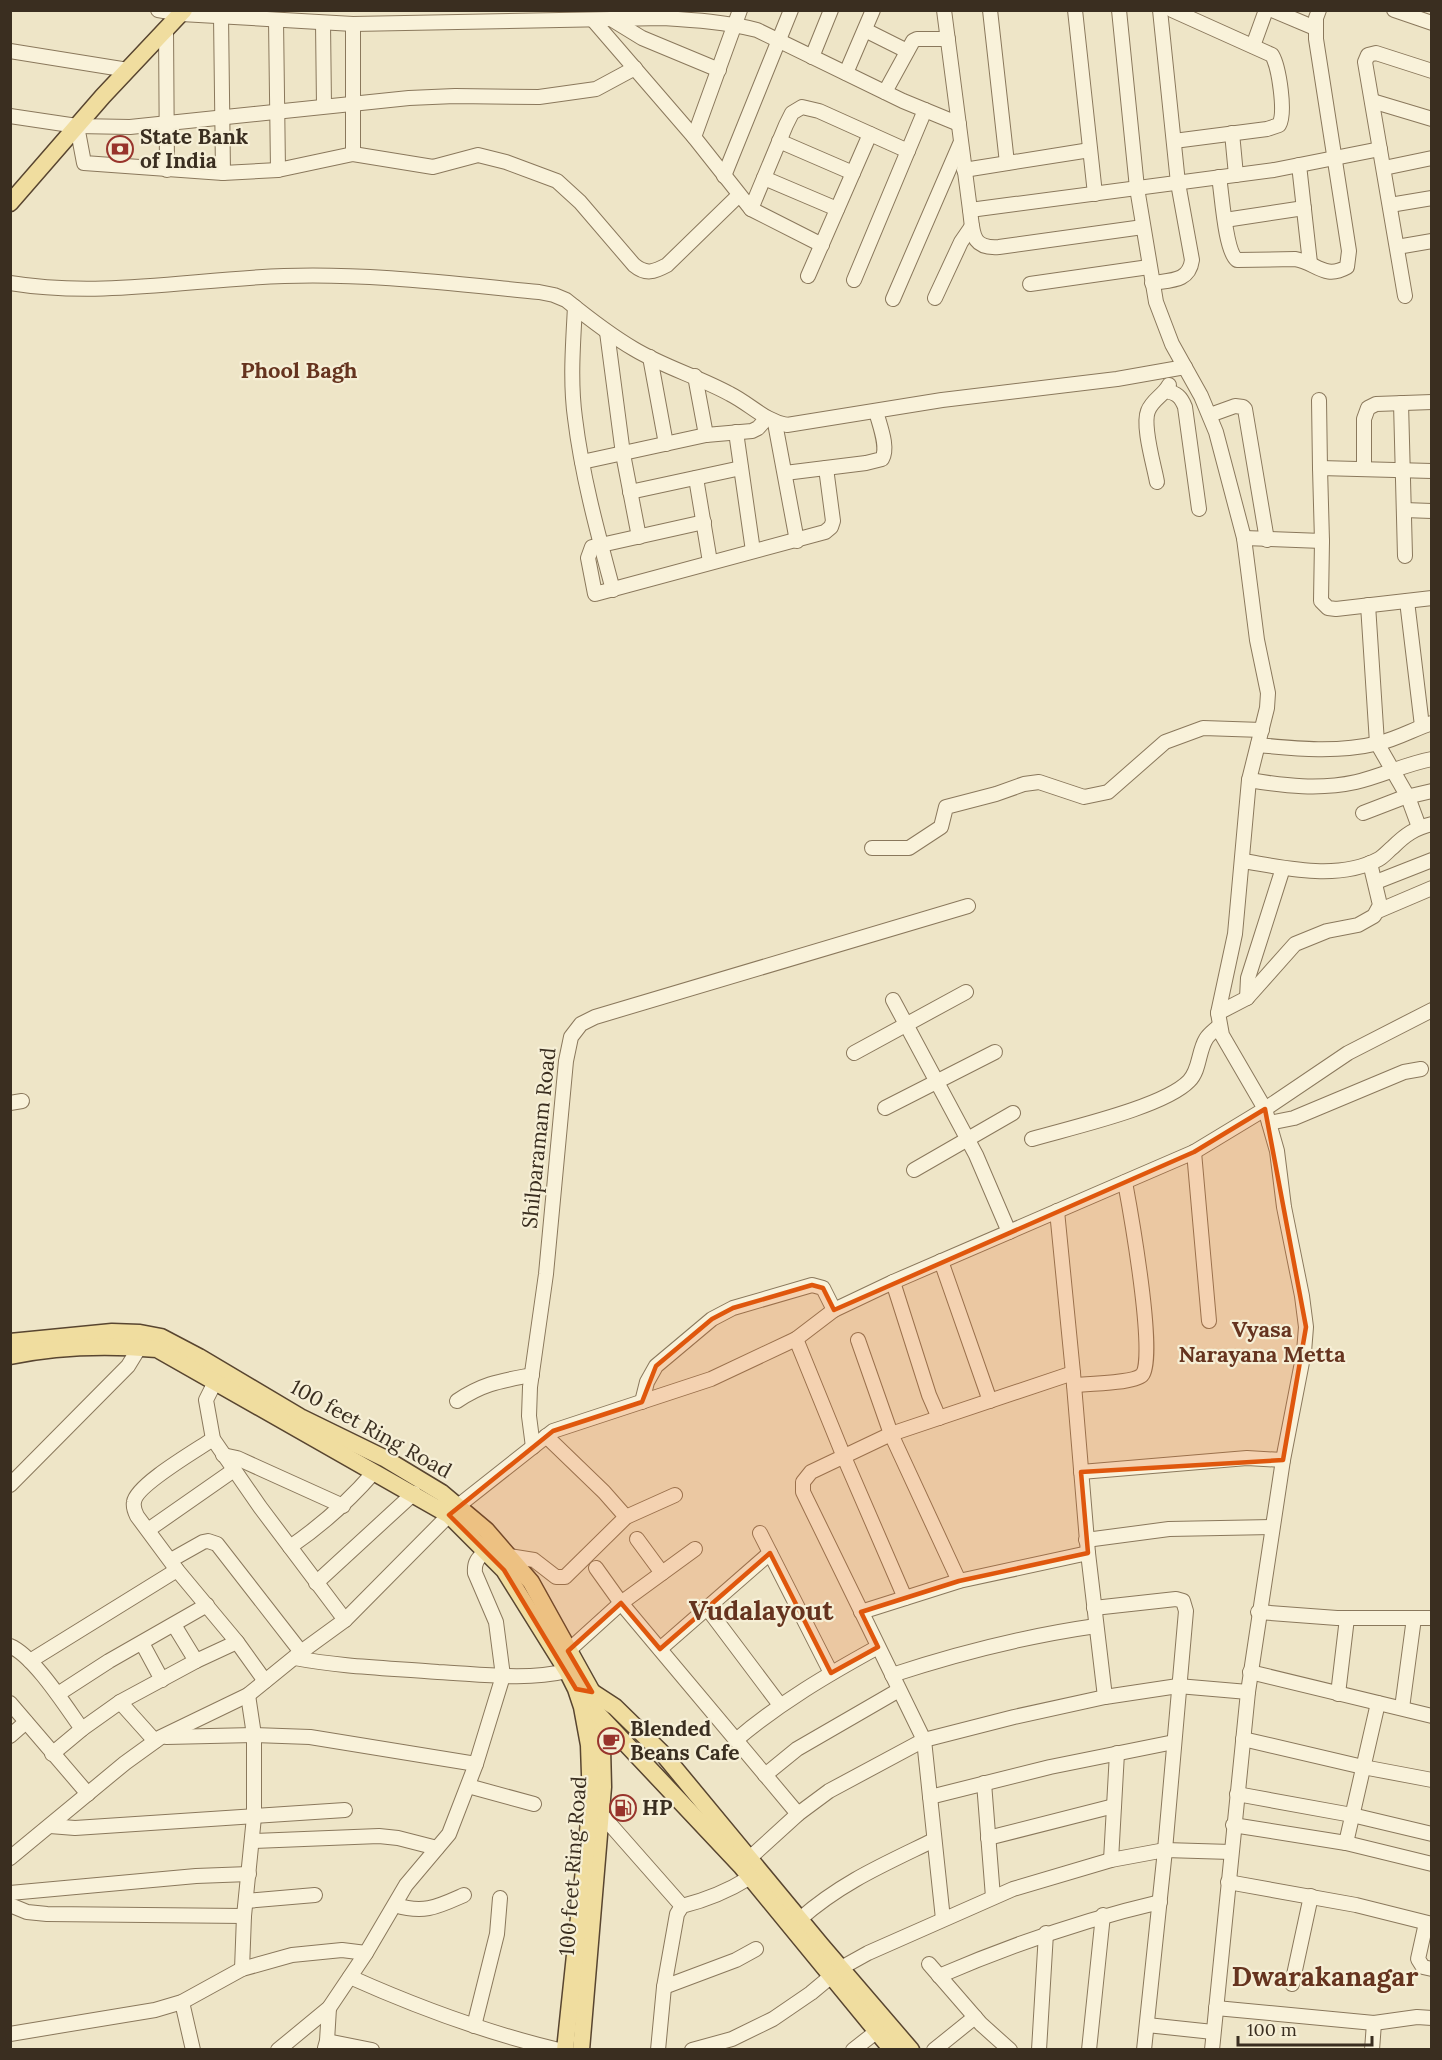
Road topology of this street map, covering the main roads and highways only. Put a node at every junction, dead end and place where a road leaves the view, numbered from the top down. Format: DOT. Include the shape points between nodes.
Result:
graph roads {
  1 [pos="182,12"];
  2 [pos="10,203"];
  3 [pos="10,1342"];
  4 [pos="10,1356"];
  5 [pos="453,1510"];
  6 [pos="584,1690"];
  7 [pos="589,1709"];
  8 [pos="746,1867"];
  9 [pos="836,1972"];
  10 [pos="882,2027"];
  11 [pos="566,2049"];
  12 [pos="581,2049"];
  13 [pos="892,2049"];
  14 [pos="910,2049"];
  1 -- 2 [label="main road"];
  3 -- 5 [label="main road, 100 feet Ring Road" via="112,1332 161,1337 300,1417 384,1458 442,1493"];
  4 -- 5 [label="main road, 100 feet Ring Road" via="125,1346 157,1349 374,1472"];
  5 -- 6 [label="main road, 100 feet Ring Road" via="504,1570 567,1671"];
  5 -- 6 [label="main road, 100 feet Ring Road" via="486,1530 531,1582"];
  6 -- 7 [label="main road, 100 feet Ring Road"];
  6 -- 8 [label="main road" via="615,1707 663,1754"];
  7 -- 8 [label="main road"];
  7 -- 11 [label="main road, 100 feet Ring Road" via="591,1803"];
  7 -- 12 [label="main road, 100 feet Ring Road" via="602,1747 603,1787"];
  8 -- 9 [label="main road"];
  8 -- 9 [label="main road" via="800,1919"];
  9 -- 10 [label="main road"];
  10 -- 13 [label="main road"];
  10 -- 14 [label="main road"];
}
